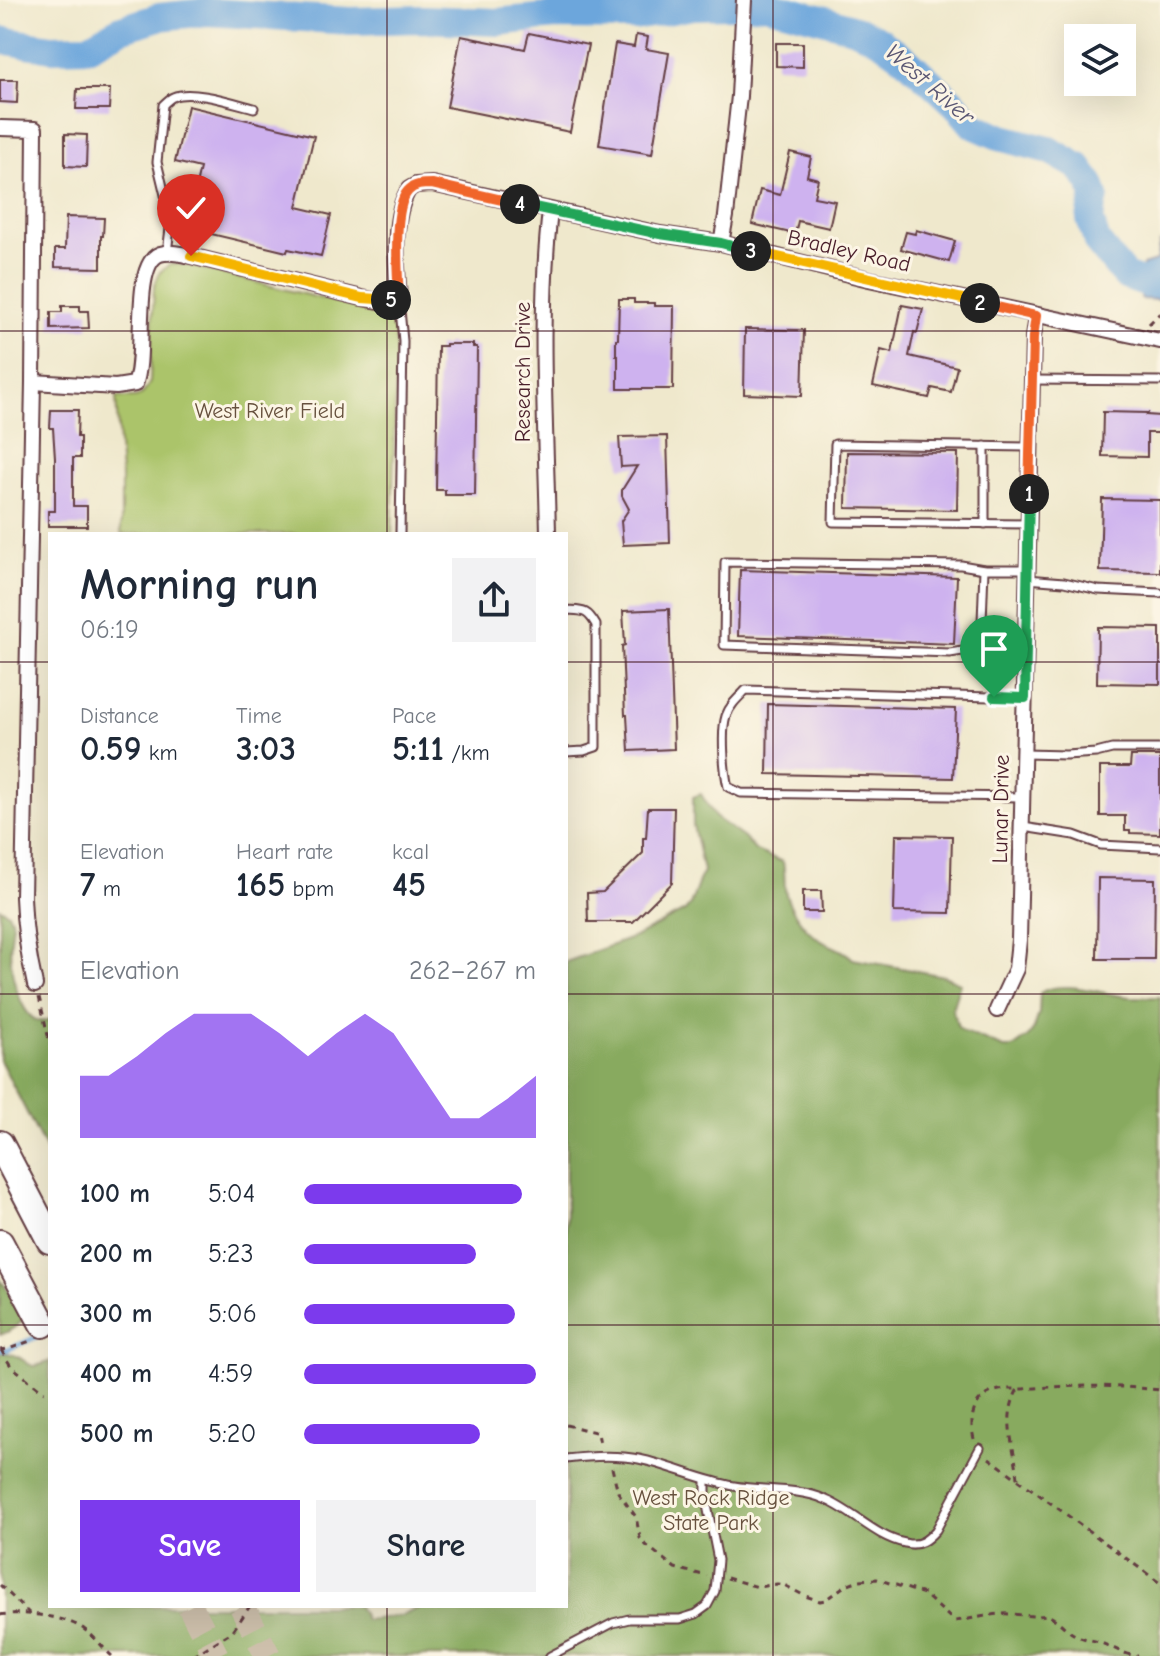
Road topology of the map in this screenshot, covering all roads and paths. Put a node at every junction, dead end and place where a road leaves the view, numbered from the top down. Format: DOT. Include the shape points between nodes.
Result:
graph roads {
  1 [pos="744,0"];
  2 [pos="254,108"];
  3 [pos="0,128"];
  4 [pos="550,211"];
  5 [pos="721,243"];
  6 [pos="167,253"];
  7 [pos="399,299"];
  8 [pos="1036,316"];
  9 [pos="1160,341"];
  10 [pos="1032,380"];
  11 [pos="1160,381"];
  12 [pos="33,382"];
  13 [pos="985,446"];
  14 [pos="1030,447"];
  15 [pos="985,524"];
  16 [pos="1028,524"];
  17 [pos="400,532"];
  18 [pos="548,532"];
  19 [pos="984,569"];
  20 [pos="1027,574"];
  21 [pos="1160,593"];
  22 [pos="568,610"];
  23 [pos="981,648"];
  24 [pos="1026,650"];
  25 [pos="1025,698"];
  26 [pos="1160,749"];
  27 [pos="568,752"];
  28 [pos="1025,754"];
  29 [pos="1023,797"];
  30 [pos="1023,827"];
  31 [pos="1160,848"];
  32 [pos="35,985"];
  33 [pos="997,1010"];
  34 [pos="48,1034"];
  35 [pos="0,1144"];
  36 [pos="48,1236"];
  37 [pos="0,1243"];
  38 [pos="41,1330"];
  39 [pos="1,1350"];
  40 [pos="1019,1389"];
  41 [pos="1160,1390"];
  42 [pos="44,1392"];
  43 [pos="568,1426"];
  44 [pos="980,1448"];
  45 [pos="605,1456"];
  46 [pos="568,1459"];
  47 [pos="1018,1478"];
  48 [pos="706,1480"];
  49 [pos="717,1577"];
  50 [pos="1160,1583"];
  51 [pos="0,1585"];
  52 [pos="249,1608"];
  53 [pos="29,1613"];
  54 [pos="0,1615"];
  55 [pos="112,1656"];
  56 [pos="193,1656"];
  57 [pos="550,1656"];
  58 [pos="1138,1656"];
  1 -- 5 [label="street" via="734,152"];
  2 -- 6 [label="lane" via="185,95 163,105 157,162 171,220"];
  3 -- 12 [label="street" via="35,129"];
  4 -- 5 [label="street, Bradley Road"];
  4 -- 7 [label="street, Bradley Road" via="432,184 409,189 399,218"];
  4 -- 18 [label="street, Research Drive" via="544,296"];
  5 -- 8 [label="street, Bradley Road"];
  6 -- 7 [label="street" via="362,298"];
  6 -- 12 [label="street" via="159,254 145,270 135,384"];
  7 -- 17 [label="lane"];
  8 -- 9 [label="street, Bradley Road"];
  8 -- 10 [label="street, Lunar Drive"];
  10 -- 11 [label="lane"];
  10 -- 14 [label="street, Lunar Drive"];
  12 -- 32 [label="street" via="23,897"];
  13 -- 14 [label="lane"];
  13 -- 15 [label="lane"];
  13 -- 15 [label="lane" via="835,444 833,522"];
  14 -- 16 [label="street, Lunar Drive"];
  15 -- 16 [label="lane"];
  16 -- 20 [label="street, Lunar Drive"];
  19 -- 20 [label="lane"];
  19 -- 23 [label="lane"];
  19 -- 23 [label="lane" via="725,562 724,645 950,653"];
  20 -- 21 [label="lane" via="1098,590"];
  20 -- 24 [label="street, Lunar Drive"];
  22 -- 27 [label="lane" via="590,614 596,625 596,747"];
  23 -- 24 [label="lane"];
  24 -- 25 [label="street, Lunar Drive"];
  25 -- 28 [label="street, Lunar Drive"];
  25 -- 29 [label="lane" via="746,690 725,718 724,769 728,787 741,793"];
  26 -- 28 [label="lane"];
  28 -- 29 [label="street, Lunar Drive"];
  29 -- 30 [label="street, Lunar Drive"];
  30 -- 31 [label="lane" via="1101,845"];
  30 -- 33 [label="street, Lunar Drive" via="1016,969"];
  32 -- 34 [label="path"];
  35 -- 36 [label="highway"];
  37 -- 38 [label="highway"];
  38 -- 39 [label="path"];
  39 -- 42 [label="path" via="11,1366"];
  40 -- 41 [label="path"];
  40 -- 44 [label="path" via="993,1392 978,1402 972,1430"];
  40 -- 47 [label="path" via="1008,1422"];
  43 -- 45 [label="path" via="598,1433"];
  44 -- 47 [label="path"];
  44 -- 48 [label="lane" via="936,1530 917,1544 891,1538 812,1494"];
  45 -- 46 [label="lane"];
  45 -- 48 [label="lane" via="648,1462"];
  45 -- 49 [label="path" via="646,1545 675,1568"];
  47 -- 50 [label="path"];
  48 -- 49 [label="lane"];
  49 -- 57 [label="lane" via="707,1606 696,1614 613,1623"];
  49 -- 58 [label="path" via="758,1587 784,1585 820,1601 846,1585 877,1579 924,1594 954,1621 1047,1615 1084,1639"];
  51 -- 53 [label="path"];
  52 -- 56 [label="path" via="232,1632"];
  53 -- 54 [label="path"];
  53 -- 55 [label="path" via="84,1628"];
}
